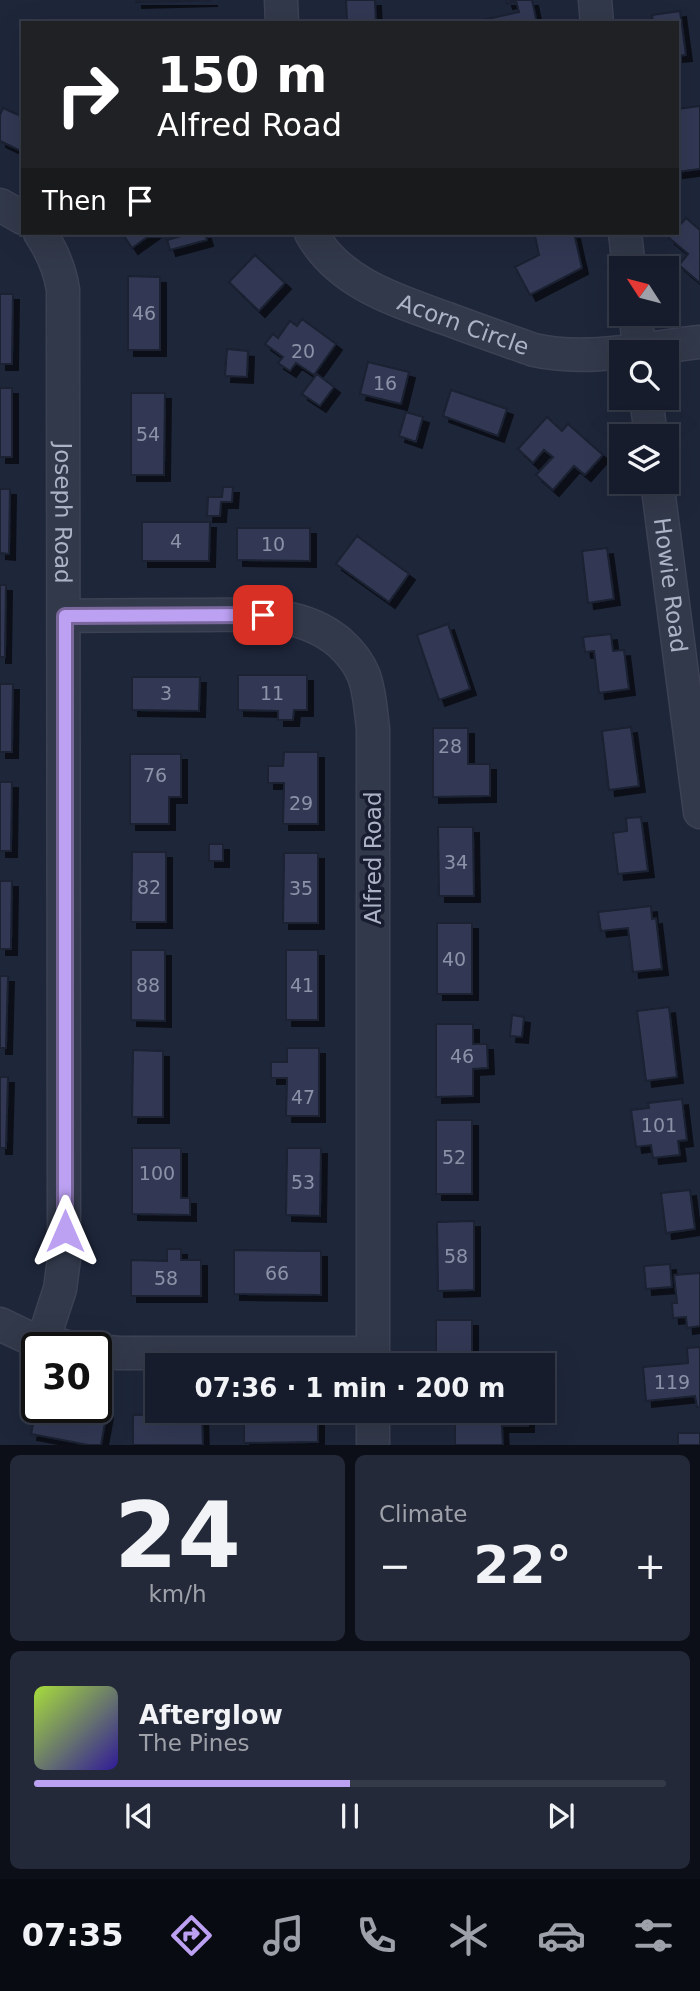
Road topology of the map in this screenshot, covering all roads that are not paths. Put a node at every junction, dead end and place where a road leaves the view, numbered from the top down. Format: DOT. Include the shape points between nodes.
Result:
graph roads {
  1 [pos="281,0"];
  2 [pos="594,0"];
  3 [pos="282,21"];
  4 [pos="597,21"];
  5 [pos="0,205"];
  6 [pos="21,217"];
  7 [pos="41,235"];
  8 [pos="313,235"];
  9 [pos="625,235"];
  10 [pos="628,256"];
  11 [pos="700,342"];
  12 [pos="679,345"];
  13 [pos="609,352"];
  14 [pos="659,494"];
  15 [pos="65,616"];
  16 [pos="700,812"];
  17 [pos="0,1324"];
  18 [pos="58,1332"];
  19 [pos="21,1333"];
  20 [pos="112,1352"];
  21 [pos="373,1353"];
  22 [pos="145,1354"];
  23 [pos="373,1423"];
  24 [pos="373,1445"];
  1 -- 3 [label="street"];
  2 -- 4 [label="street"];
  5 -- 6 [label="street"];
  7 -- 15 [label="street, Joseph Road" via="55,260 63,290"];
  8 -- 13 [label="street, Acorn Circle" via="336,264 365,286 397,301 550,354"];
  9 -- 10 [label="street"];
  11 -- 12 [label="street, Acorn Circle"];
  14 -- 16 [label="street, Howie Road"];
  15 -- 18 [label="street, Joseph Road" via="65,1259"];
  15 -- 21 [label="street, Alfred Road" via="263,615 301,620 331,635 364,675 373,729"];
  17 -- 19 [label="street"];
  20 -- 22 [label="street"];
  23 -- 24 [label="street"];
}
